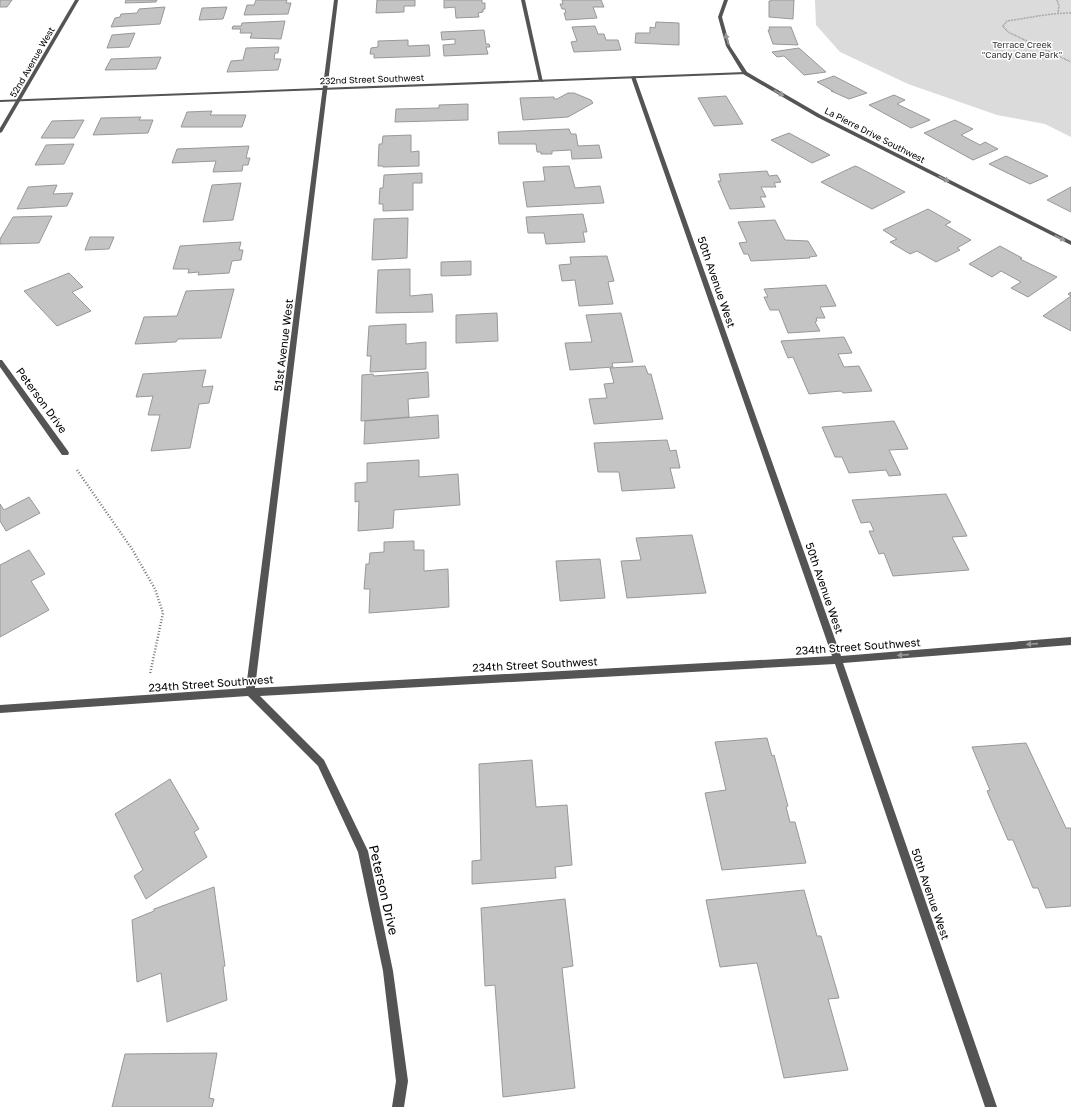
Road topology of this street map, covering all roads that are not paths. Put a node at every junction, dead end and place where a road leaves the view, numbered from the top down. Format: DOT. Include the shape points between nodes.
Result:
graph roads {
  1 [pos="77,0"];
  2 [pos="336,0"];
  3 [pos="523,0"];
  4 [pos="726,0"];
  5 [pos="745,73"];
  6 [pos="633,77"];
  7 [pos="542,81"];
  8 [pos="325,88"];
  9 [pos="18,100"];
  10 [pos="0,101"];
  11 [pos="0,132"];
  12 [pos="1071,243"];
  13 [pos="0,362"];
  14 [pos="65,453"];
  15 [pos="1071,641"];
  16 [pos="837,660"];
  17 [pos="250,692"];
  18 [pos="0,709"];
  19 [pos="398,1107"];
  20 [pos="991,1107"];
  1 -- 9 [label="street, 52nd Avenue West"];
  2 -- 8 [label="street, 51st Avenue West"];
  3 -- 7 [label="street"];
  5 -- 4 [label="street, La Pierre Drive Southwest, one-way" via="728,46 720,17"];
  5 -- 6 [label="street, 232nd Street Southwest"];
  5 -- 12 [label="street, La Pierre Drive Southwest, one-way" via="819,116"];
  6 -- 7 [label="street, 232nd Street Southwest"];
  6 -- 16 [label="street, 50th Avenue West"];
  7 -- 8 [label="street, 232nd Street Southwest"];
  8 -- 9 [label="street, 232nd Street Southwest"];
  8 -- 17 [label="street, 51st Avenue West"];
  9 -- 10 [label="street, 232nd Street Southwest"];
  9 -- 11 [label="street, 52nd Avenue West"];
  13 -- 14 [label="street, Peterson Drive"];
  15 -- 16 [label="street, 234th Street Southwest, one-way"];
  16 -- 17 [label="street, 234th Street Southwest"];
  16 -- 20 [label="street, 50th Avenue West"];
  17 -- 18 [label="street, 234th Street Southwest"];
  17 -- 19 [label="street, Peterson Drive" via="321,763 363,851 388,971 402,1080"];
}
